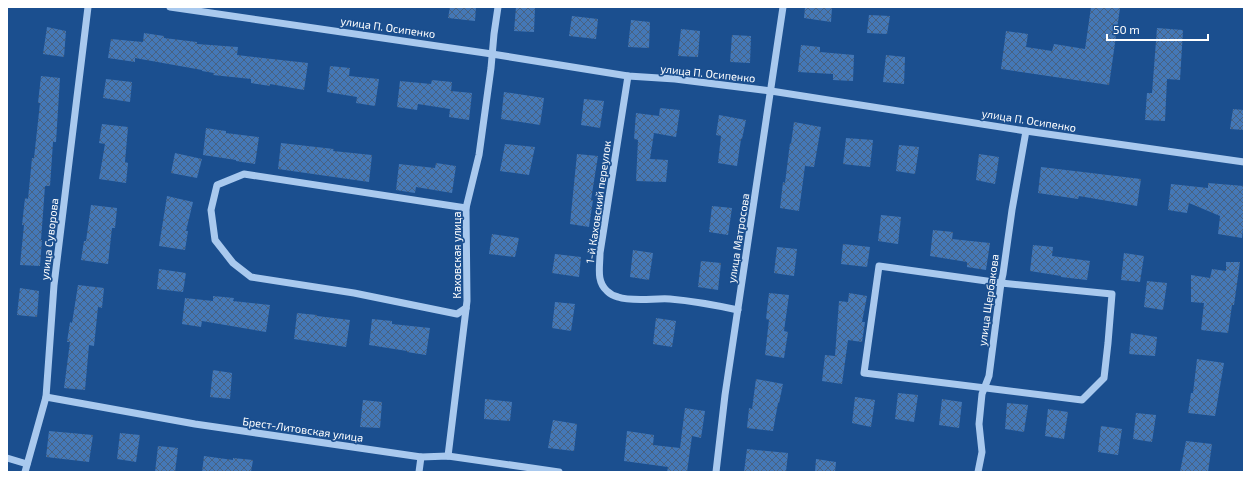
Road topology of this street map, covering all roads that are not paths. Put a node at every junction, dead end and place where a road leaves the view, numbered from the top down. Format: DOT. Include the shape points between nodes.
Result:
graph roads {
  1 [pos="88,7"];
  2 [pos="170,7"];
  3 [pos="498,7"];
  4 [pos="783,7"];
  5 [pos="492,54"];
  6 [pos="628,76"];
  7 [pos="771,91"];
  8 [pos="1026,131"];
  9 [pos="1244,162"];
  10 [pos="466,208"];
  11 [pos="1001,282"];
  12 [pos="466,308"];
  13 [pos="738,310"];
  14 [pos="984,388"];
  15 [pos="46,397"];
  16 [pos="448,456"];
  17 [pos="422,457"];
  18 [pos="7,458"];
  19 [pos="27,464"];
  20 [pos="25,472"];
  21 [pos="419,472"];
  22 [pos="559,472"];
  23 [pos="716,472"];
  24 [pos="978,472"];
  1 -- 15 [label="street, улица Суворова" via="54,285"];
  2 -- 5 [label="street, улица П. Осипенко"];
  3 -- 5 [label="street, Каховская улица"];
  4 -- 7 [label="street, улица Матросова"];
  5 -- 6 [label="street, улица П. Осипенко"];
  5 -- 10 [label="street, Каховская улица" via="479,155"];
  6 -- 7 [label="street, улица П. Осипенко"];
  6 -- 13 [label="street, 1-й Каховский переулок" via="600,253 599,278 602,286 618,298 670,299"];
  7 -- 8 [label="street, улица П. Осипенко"];
  7 -- 13 [label="street, улица Матросова"];
  8 -- 9 [label="street, улица П. Осипенко"];
  8 -- 11 [label="street, улица Щербакова"];
  10 -- 12 [label="street, Каховская улица"];
  10 -- 12 [label="street" via="244,174 217,185 211,210 215,240 233,263 251,277 457,314"];
  11 -- 14 [label="street, улица Щербакова" via="989,376"];
  11 -- 14 [label="street" via="1112,294 1104,378 1082,400"];
  11 -- 14 [label="street" via="879,266 864,373"];
  12 -- 16 [label="street, Каховская улица"];
  13 -- 23 [label="street, улица Матросова"];
  14 -- 24 [label="street, улица Щербакова" via="979,424 982,452"];
  15 -- 17 [label="street, Брест-Литовская улица" via="195,424"];
  15 -- 19 [label="street, улица Суворова"];
  16 -- 17 [label="street, Брест-Литовская улица"];
  16 -- 22 [label="street, Брест-Литовская улица"];
  17 -- 21 [label="street"];
  18 -- 19 [label="street"];
  19 -- 20 [label="street, улица Суворова"];
}
